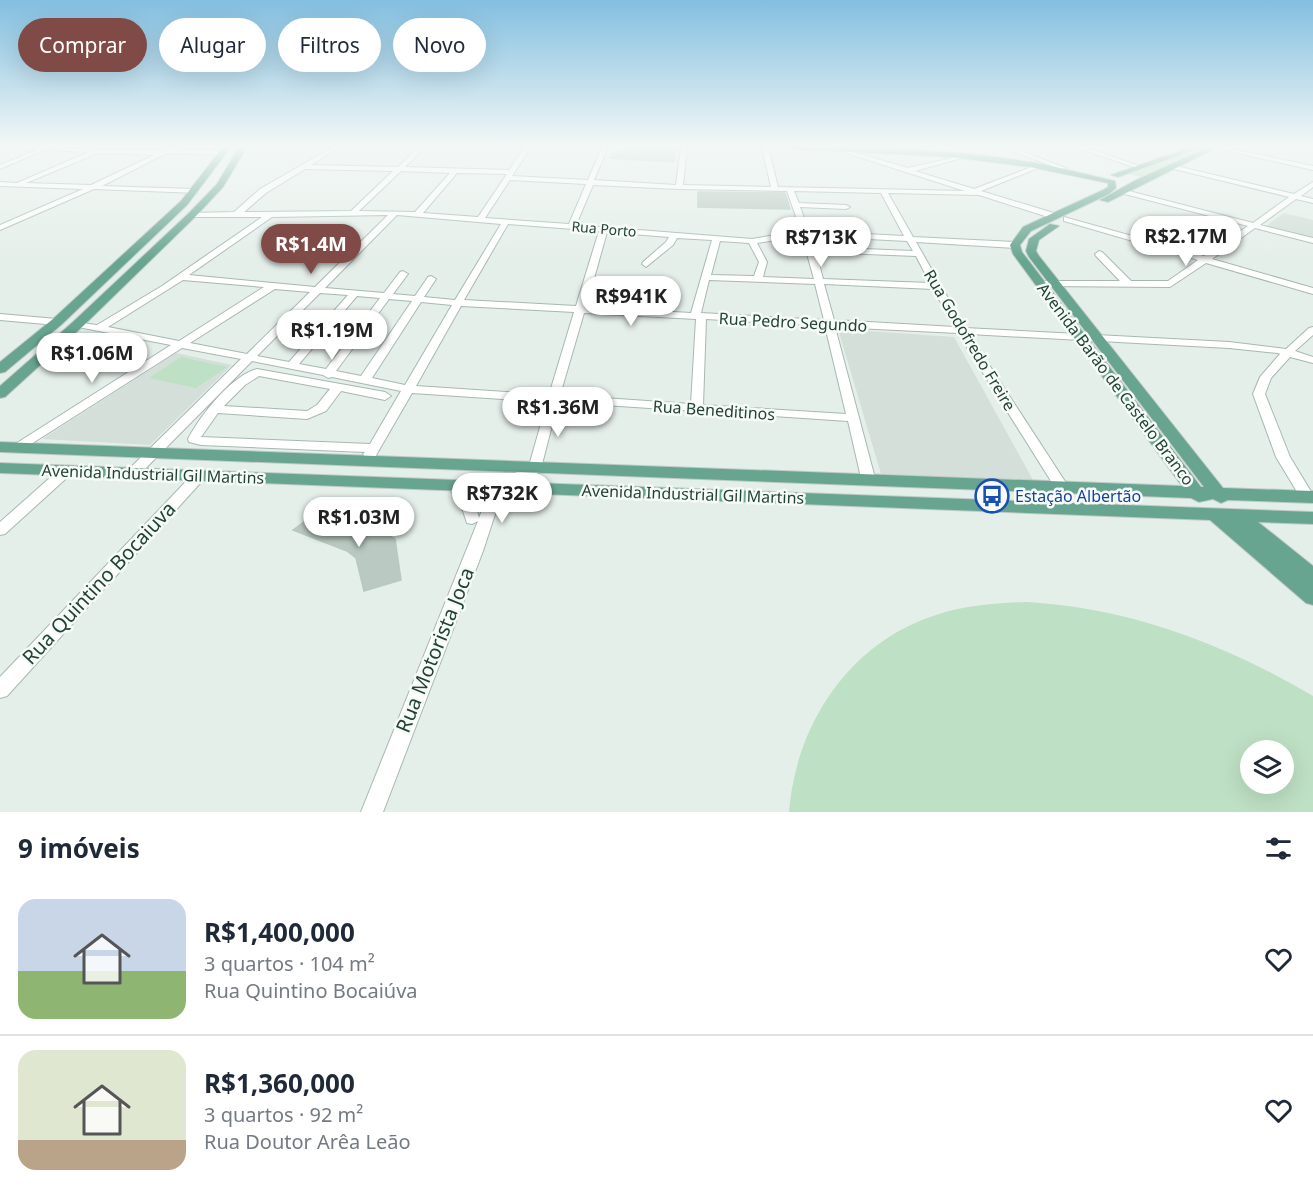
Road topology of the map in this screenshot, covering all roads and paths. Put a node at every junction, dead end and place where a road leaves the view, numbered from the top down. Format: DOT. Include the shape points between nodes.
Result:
graph roads {
  1 [pos="17,185"];
  2 [pos="98,185"];
  3 [pos="199,185"];
  4 [pos="220,185"];
  5 [pos="273,185"];
  6 [pos="384,185"];
  7 [pos="443,185"];
  8 [pos="504,185"];
  9 [pos="589,185"];
  10 [pos="632,185"];
  11 [pos="774,185"];
  12 [pos="954,185"];
  13 [pos="994,185"];
  14 [pos="1112,185"];
  15 [pos="1134,185"];
  16 [pos="1245,185"];
  17 [pos="1312,185"];
  18 [pos="679,187"];
  19 [pos="92,188"];
  20 [pos="775,189"];
  21 [pos="790,189"];
  22 [pos="194,191"];
  23 [pos="883,191"];
  24 [pos="1124,191"];
  25 [pos="0,192"];
  26 [pos="978,192"];
  27 [pos="1295,197"];
  28 [pos="1313,201"];
  29 [pos="795,205"];
  30 [pos="846,207"];
  31 [pos="354,212"];
  32 [pos="272,213"];
  33 [pos="395,213"];
  34 [pos="237,214"];
  35 [pos="192,215"];
  36 [pos="417,215"];
  37 [pos="1060,217"];
  38 [pos="481,219"];
  39 [pos="506,220"];
  40 [pos="572,226"];
  41 [pos="1254,226"];
  42 [pos="0,228"];
  43 [pos="604,229"];
  44 [pos="804,233"];
  45 [pos="674,235"];
  46 [pos="910,237"];
  47 [pos="716,239"];
  48 [pos="752,241"];
  49 [pos="1313,241"];
  50 [pos="1015,245"];
  51 [pos="811,249"];
  52 [pos="1099,254"];
  53 [pos="920,255"];
  54 [pos="1205,259"];
  55 [pos="645,264"];
  56 [pos="404,274"];
  57 [pos="182,277"];
  58 [pos="705,278"];
  59 [pos="431,279"];
  60 [pos="758,279"];
  61 [pos="818,282"];
  62 [pos="1049,284"];
  63 [pos="1129,285"];
  64 [pos="273,286"];
  65 [pos="935,286"];
  66 [pos="315,290"];
  67 [pos="1313,291"];
  68 [pos="354,294"];
  69 [pos="387,297"];
  70 [pos="416,299"];
  71 [pos="460,303"];
  72 [pos="580,310"];
  73 [pos="698,316"];
  74 [pos="0,317"];
  75 [pos="57,322"];
  76 [pos="78,324"];
  77 [pos="829,324"];
  78 [pos="100,327"];
  79 [pos="1313,330"];
  80 [pos="962,331"];
  81 [pos="1090,338"];
  82 [pos="184,344"];
  83 [pos="1290,352"];
  84 [pos="251,358"];
  85 [pos="1313,360"];
  86 [pos="291,367"];
  87 [pos="0,369"];
  88 [pos="328,375"];
  89 [pos="364,381"];
  90 [pos="338,387"];
  91 [pos="409,389"];
  92 [pos="0,394"];
  93 [pos="385,396"];
  94 [pos="553,400"];
  95 [pos="216,409"];
  96 [pos="697,409"];
  97 [pos="854,418"];
  98 [pos="8,448"];
  99 [pos="374,448"];
  100 [pos="154,454"];
  101 [pos="365,463"];
  102 [pos="0,468"];
  103 [pos="535,469"];
  104 [pos="66,471"];
  105 [pos="132,474"];
  106 [pos="199,476"];
  107 [pos="869,482"];
  108 [pos="453,485"];
  109 [pos="1061,486"];
  110 [pos="497,487"];
  111 [pos="1196,492"];
  112 [pos="1218,493"];
  113 [pos="1310,497"];
  114 [pos="1214,514"];
  115 [pos="1239,516"];
  116 [pos="1313,518"];
  117 [pos="472,519"];
  118 [pos="0,530"];
  119 [pos="1313,577"];
  120 [pos="1313,597"];
  121 [pos="0,690"];
  122 [pos="372,812"];
  1 -- 19 [label="street"];
  1 -- 25 [label="street"];
  2 -- 19 [label="street"];
  3 -- 22 [label="main road"];
  4 -- 35 [label="main road"];
  5 -- 34 [label="street"];
  6 -- 31 [label="street"];
  7 -- 36 [label="street"];
  8 -- 38 [label="street"];
  9 -- 40 [label="street"];
  10 -- 18 [label="street"];
  11 -- 20 [label="street"];
  12 -- 26 [label="street"];
  13 -- 26 [label="street"];
  14 -- 37 [label="main road, Avenida Barão de Castelo Branco" via="1106,192"];
  15 -- 24 [label="main road, Avenida Barão de Castelo Branco"];
  16 -- 27 [label="street"];
  17 -- 27 [label="street"];
  18 -- 20 [label="street"];
  19 -- 22 [label="street"];
  19 -- 42 [label="street"];
  20 -- 21 [label="street"];
  21 -- 23 [label="street"];
  21 -- 29 [label="street"];
  22 -- 75 [label="main road"];
  23 -- 26 [label="street"];
  23 -- 46 [label="street, Rua Godofredo Freire"];
  24 -- 37 [label="main road, Avenida Barão de Castelo Branco"];
  24 -- 41 [label="street"];
  26 -- 37 [label="street"];
  27 -- 28 [label="street"];
  27 -- 41 [label="street"];
  29 -- 30 [label="street"];
  29 -- 44 [label="street"];
  31 -- 32 [label="street, Rua Porto"];
  31 -- 33 [label="street, Rua Porto"];
  32 -- 34 [label="street, Rua Porto"];
  32 -- 57 [label="street"];
  33 -- 36 [label="street, Rua Porto"];
  33 -- 66 [label="street"];
  34 -- 35 [label="street, Rua Porto"];
  35 -- 76 [label="main road"];
  36 -- 38 [label="street, Rua Porto"];
  37 -- 50 [label="main road, Avenida Barão de Castelo Branco" via="1027,229"];
  37 -- 54 [label="street"];
  37 -- 62 [label="main road, Avenida Barão de Castelo Branco" via="1031,244"];
  38 -- 39 [label="street, Rua Porto"];
  39 -- 40 [label="street, Rua Porto"];
  39 -- 71 [label="street"];
  40 -- 43 [label="street, Rua Porto"];
  41 -- 49 [label="street"];
  41 -- 54 [label="street"];
  43 -- 45 [label="street, Rua Porto"];
  43 -- 72 [label="street"];
  44 -- 46 [label="street, Rua Porto"];
  44 -- 48 [label="street, Rua Porto"];
  44 -- 51 [label="street"];
  45 -- 47 [label="street, Rua Porto"];
  45 -- 55 [label="street"];
  46 -- 50 [label="street, Rua Porto"];
  46 -- 53 [label="street, Rua Godofredo Freire"];
  47 -- 48 [label="street, Rua Porto"];
  47 -- 58 [label="street"];
  48 -- 60 [label="street" via="763,262"];
  50 -- 62 [label="main road, Avenida Barão de Castelo Branco" via="1023,262"];
  51 -- 53 [label="street"];
  51 -- 61 [label="street"];
  52 -- 63 [label="street"];
  53 -- 65 [label="street, Rua Godofredo Freire"];
  54 -- 63 [label="street" via="1170,284"];
  54 -- 67 [label="street"];
  56 -- 69 [label="street"];
  57 -- 64 [label="street, Rua Pedro Segundo"];
  57 -- 78 [label="street"];
  58 -- 60 [label="street"];
  58 -- 73 [label="street"];
  59 -- 70 [label="street"];
  60 -- 61 [label="street"];
  61 -- 65 [label="street"];
  61 -- 77 [label="street"];
  62 -- 63 [label="street"];
  62 -- 81 [label="main road, Avenida Barão de Castelo Branco"];
  64 -- 66 [label="street, Rua Pedro Segundo"];
  64 -- 82 [label="street"];
  65 -- 80 [label="street, Rua Godofredo Freire"];
  66 -- 68 [label="street, Rua Pedro Segundo"];
  66 -- 84 [label="street"];
  68 -- 69 [label="street, Rua Pedro Segundo"];
  68 -- 86 [label="street"];
  69 -- 70 [label="street, Rua Pedro Segundo"];
  69 -- 88 [label="street"];
  70 -- 71 [label="street, Rua Pedro Segundo"];
  70 -- 89 [label="street"];
  71 -- 72 [label="street, Rua Pedro Segundo"];
  71 -- 91 [label="street"];
  72 -- 73 [label="street, Rua Pedro Segundo"];
  72 -- 94 [label="street"];
  73 -- 77 [label="street, Rua Pedro Segundo"];
  73 -- 96 [label="street"];
  74 -- 75 [label="street"];
  75 -- 87 [label="main road"];
  76 -- 78 [label="street, Rua Beneditinos"];
  76 -- 92 [label="main road"];
  77 -- 80 [label="street, Rua Pedro Segundo"];
  77 -- 97 [label="street"];
  78 -- 82 [label="street, Rua Beneditinos"];
  79 -- 83 [label="street"];
  80 -- 81 [label="street, Rua Pedro Segundo"];
  80 -- 109 [label="street, Rua Godofredo Freire"];
  81 -- 83 [label="street, Rua Pedro Segundo"];
  81 -- 111 [label="main road, Avenida Barão de Castelo Branco"];
  81 -- 112 [label="main road, Avenida Barão de Castelo Branco"];
  82 -- 84 [label="street, Rua Beneditinos"];
  82 -- 98 [label="street"];
  83 -- 85 [label="street, Rua Pedro Segundo"];
  83 -- 113 [label="street" via="1266,375 1259,393 1283,457"];
  84 -- 86 [label="street, Rua Beneditinos"];
  84 -- 100 [label="street"];
  86 -- 88 [label="street, Rua Beneditinos"];
  88 -- 89 [label="street, Rua Beneditinos"];
  89 -- 91 [label="street, Rua Beneditinos"];
  90 -- 93 [label="street"];
  90 -- 95 [label="street" via="315,414"];
  90 -- 95 [label="street" via="257,372 246,377"];
  91 -- 94 [label="street, Rua Beneditinos"];
  91 -- 99 [label="street"];
  94 -- 96 [label="street, Rua Beneditinos"];
  94 -- 103 [label="street"];
  95 -- 99 [label="street" via="194,439"];
  96 -- 97 [label="street, Rua Beneditinos"];
  97 -- 107 [label="street"];
  98 -- 100 [label="main road, Avenida Industrial Gil Martins"];
  99 -- 101 [label="street"];
  100 -- 101 [label="main road, Avenida Industrial Gil Martins"];
  100 -- 105 [label="street"];
  101 -- 103 [label="main road, Avenida Industrial Gil Martins"];
  102 -- 104 [label="main road, Avenida Industrial Gil Martins"];
  103 -- 107 [label="main road, Avenida Industrial Gil Martins"];
  103 -- 110 [label="street"];
  104 -- 105 [label="main road, Avenida Industrial Gil Martins"];
  104 -- 118 [label="street"];
  105 -- 106 [label="main road, Avenida Industrial Gil Martins"];
  106 -- 108 [label="main road, Avenida Industrial Gil Martins"];
  106 -- 121 [label="street, Rua Quintino Bocaiuva"];
  107 -- 109 [label="main road, Avenida Industrial Gil Martins"];
  108 -- 110 [label="main road, Avenida Industrial Gil Martins"];
  108 -- 117 [label="street" via="467,500"];
  109 -- 111 [label="main road, Avenida Industrial Gil Martins"];
  110 -- 114 [label="main road, Avenida Industrial Gil Martins"];
  110 -- 122 [label="street, Rua Motorista Joca"];
  111 -- 112 [label="main road, Avenida Industrial Gil Martins"];
  111 -- 114 [label="main road, Avenida Barão de Castelo Branco"];
  112 -- 113 [label="main road, Avenida Industrial Gil Martins"];
  112 -- 115 [label="main road, Avenida Barão de Castelo Branco"];
  114 -- 115 [label="main road, Avenida Industrial Gil Martins"];
  114 -- 120 [label="main road, Avenida Barão de Castelo Branco"];
  115 -- 116 [label="main road, Avenida Industrial Gil Martins"];
  115 -- 119 [label="main road, Avenida Barão de Castelo Branco"];
}
